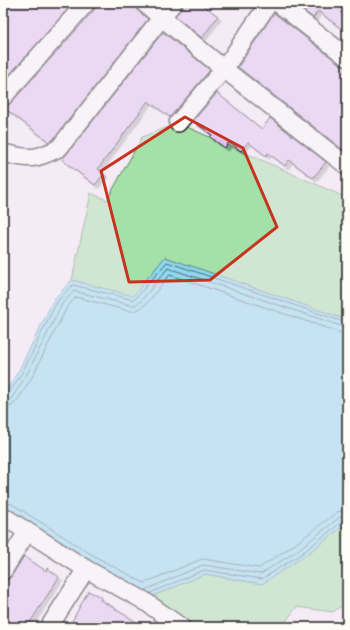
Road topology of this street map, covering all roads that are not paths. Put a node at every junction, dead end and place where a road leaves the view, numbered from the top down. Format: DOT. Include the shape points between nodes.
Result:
graph roads {
  1 [pos="86,3"];
  2 [pos="144,3"];
  3 [pos="174,3"];
  4 [pos="269,3"];
  5 [pos="278,3"];
  6 [pos="162,17"];
  7 [pos="347,57"];
  8 [pos="224,69"];
  9 [pos="3,97"];
  10 [pos="178,123"];
  11 [pos="3,153"];
  12 [pos="347,166"];
  13 [pos="3,516"];
  14 [pos="27,532"];
  15 [pos="86,568"];
  16 [pos="3,571"];
  17 [pos="49,627"];
  18 [pos="181,627"];
  1 -- 9 [label="street"];
  2 -- 6 [label="street"];
  3 -- 6 [label="street"];
  4 -- 8 [label="street"];
  5 -- 7 [label="street"];
  6 -- 8 [label="street"];
  6 -- 11 [label="street" via="58,148 36,158"];
  8 -- 10 [label="street"];
  8 -- 12 [label="street"];
  13 -- 14 [label="street"];
  14 -- 15 [label="street"];
  14 -- 16 [label="street"];
  15 -- 17 [label="street"];
  15 -- 18 [label="street" via="144,600"];
}
